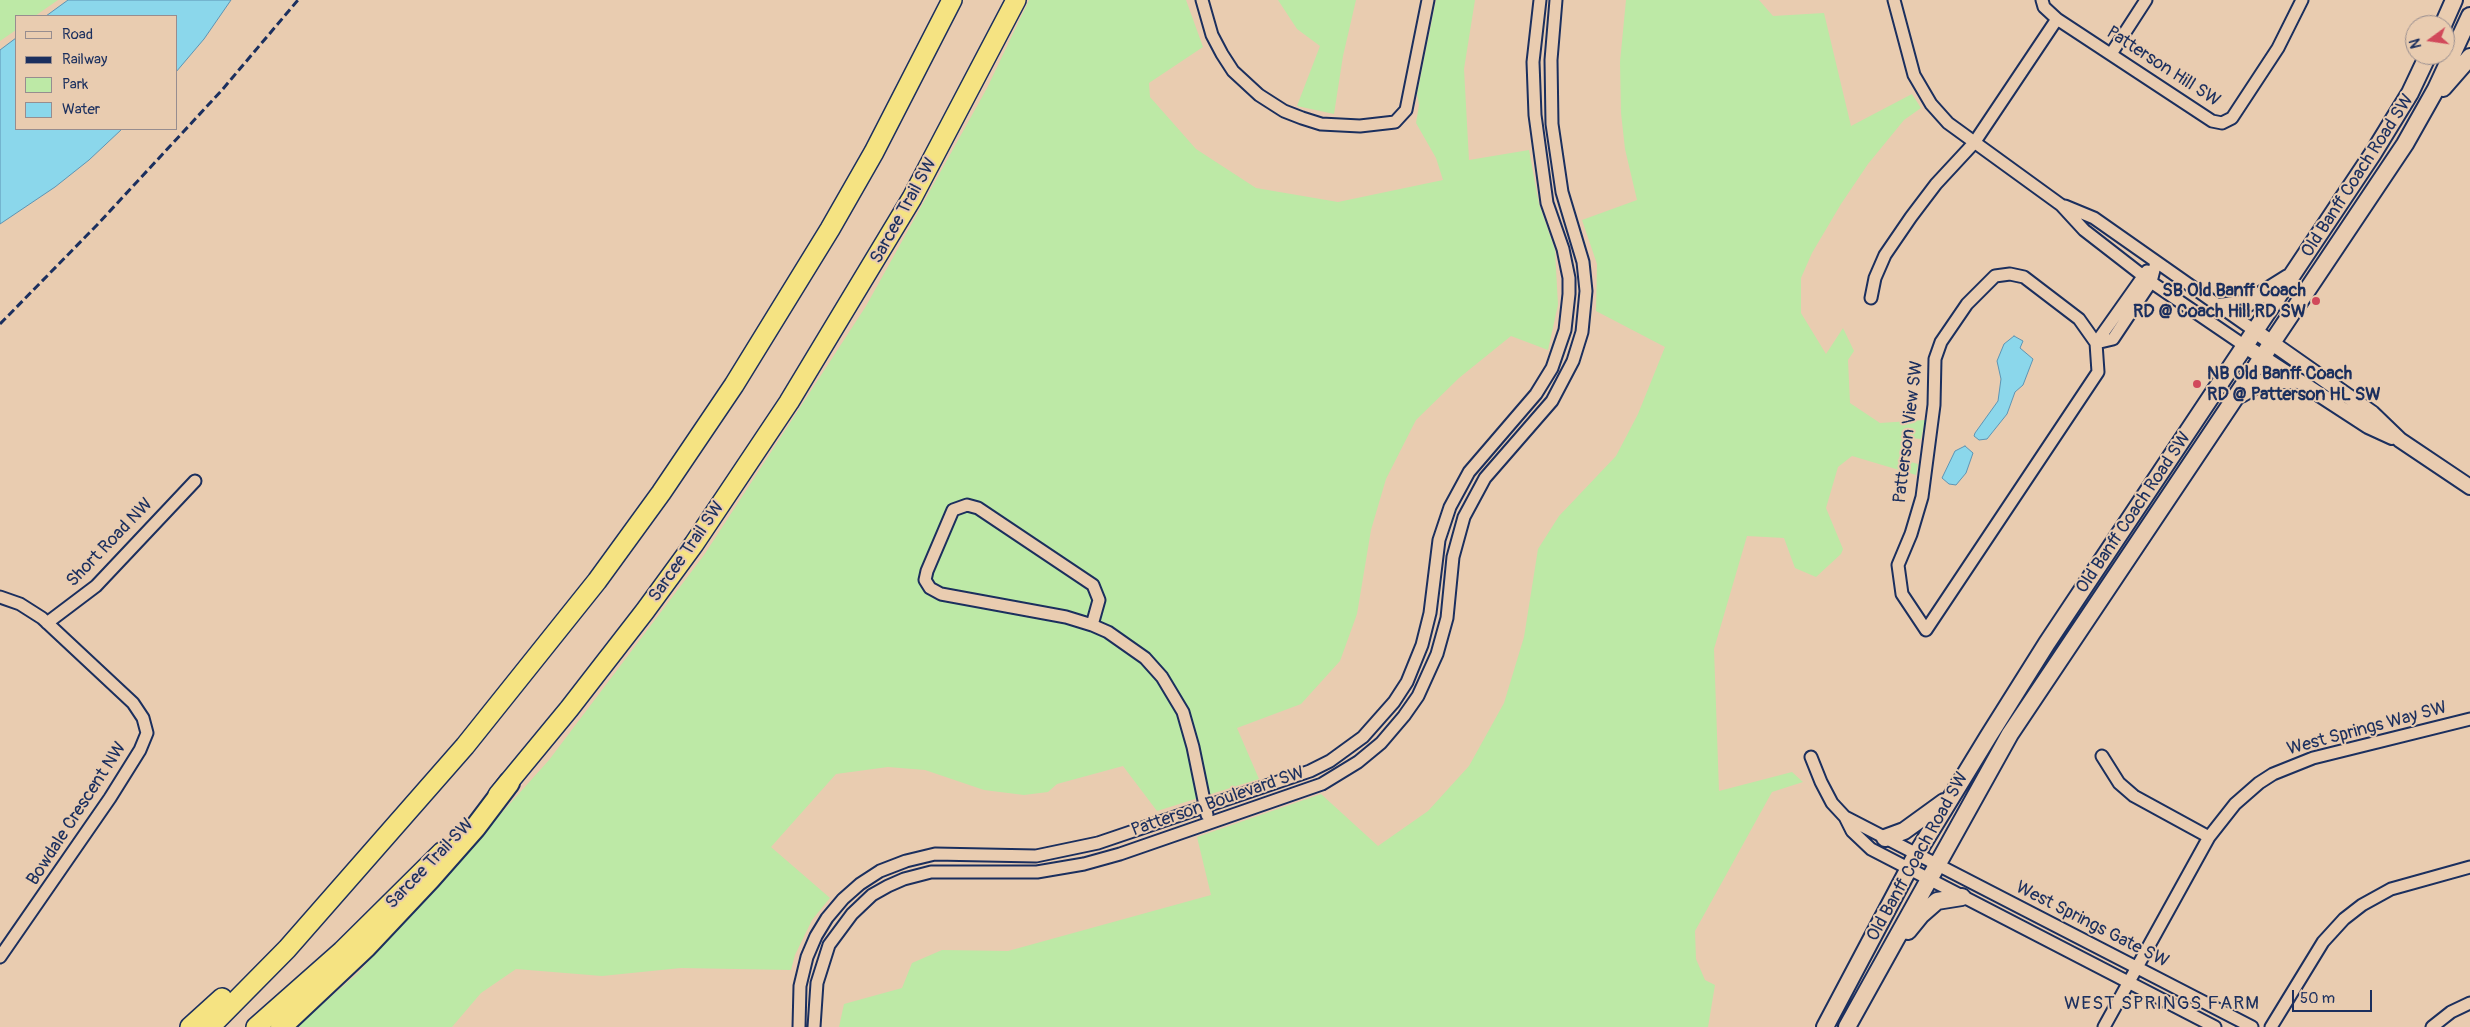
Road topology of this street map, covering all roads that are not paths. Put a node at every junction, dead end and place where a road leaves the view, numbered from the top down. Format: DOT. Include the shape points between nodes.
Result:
graph roads {
  1 [pos="952,0"];
  2 [pos="1016,0"];
  3 [pos="1202,0"];
  4 [pos="1428,0"];
  5 [pos="1540,0"];
  6 [pos="1556,0"];
  7 [pos="1894,0"];
  8 [pos="2042,0"];
  9 [pos="2146,0"];
  10 [pos="2302,0"];
  11 [pos="2454,0"];
  12 [pos="2447,15"];
  13 [pos="2057,19"];
  14 [pos="2455,24"];
  15 [pos="2468,25"];
  16 [pos="2111,54"];
  17 [pos="2470,57"];
  18 [pos="2423,65"];
  19 [pos="2421,115"];
  20 [pos="1974,143"];
  21 [pos="2062,205"];
  22 [pos="2156,262"];
  23 [pos="2292,276"];
  24 [pos="2146,279"];
  25 [pos="1871,298"];
  26 [pos="2220,307"];
  27 [pos="2255,331"];
  28 [pos="2096,343"];
  29 [pos="2273,343"];
  30 [pos="2245,346"];
  31 [pos="2263,358"];
  32 [pos="2295,380"];
  33 [pos="2238,396"];
  34 [pos="2400,440"];
  35 [pos="195,481"];
  36 [pos="2470,487"];
  37 [pos="1441,530"];
  38 [pos="1458,534"];
  39 [pos="0,597"];
  40 [pos="47,623"];
  41 [pos="1092,625"];
  42 [pos="1381,719"];
  43 [pos="2470,719"];
  44 [pos="1393,730"];
  45 [pos="2102,756"];
  46 [pos="1811,758"];
  47 [pos="509,783"];
  48 [pos="1951,796"];
  49 [pos="1205,807"];
  50 [pos="1845,817"];
  51 [pos="1210,824"];
  52 [pos="2209,837"];
  53 [pos="1885,838"];
  54 [pos="1916,855"];
  55 [pos="1036,856"];
  56 [pos="1937,865"];
  57 [pos="2470,867"];
  58 [pos="1909,870"];
  59 [pos="880,872"];
  60 [pos="1037,872"];
  61 [pos="1929,880"];
  62 [pos="888,886"];
  63 [pos="1962,897"];
  64 [pos="287,949"];
  65 [pos="0,957"];
  66 [pos="1879,968"];
  67 [pos="2137,968"];
  68 [pos="2128,982"];
  69 [pos="2470,1003"];
  70 [pos="190,1027"];
  71 [pos="210,1027"];
  72 [pos="256,1027"];
  73 [pos="281,1027"];
  74 [pos="799,1027"];
  75 [pos="812,1027"];
  76 [pos="1825,1027"];
  77 [pos="1847,1027"];
  78 [pos="2104,1027"];
  79 [pos="2216,1027"];
  80 [pos="2252,1027"];
  81 [pos="2271,1027"];
  82 [pos="2432,1027"];
  1 -- 64 [label="highway" via="874,152 830,229 734,385 661,493 597,581 471,739"];
  2 -- 47 [label="highway, Sarcee Trail SW" via="912,198 790,402 688,552 606,662"];
  3 -- 4 [label="street" via="1212,36 1222,54 1233,71 1259,95 1284,111 1321,124 1360,126 1389,124 1399,120 1406,110"];
  5 -- 37 [label="street, Patterson Boulevard SW" via="1533,62 1535,116 1547,203 1564,249 1570,294 1565,330 1552,368 1523,410 1469,472"];
  6 -- 38 [label="street, Patterson Boulevard SW" via="1551,60 1552,124 1562,192 1583,262 1586,291 1583,325 1573,361 1557,393 1484,478"];
  7 -- 20 [label="street" via="1909,62 1920,87 1930,104 1948,123"];
  8 -- 13 [label="street, Patterson Hill SW" via="2044,7"];
  9 -- 16 [label="street"];
  10 -- 16 [label="street, Patterson Hill SW" via="2278,48 2232,118 2222,123 2212,121"];
  11 -- 12 [label="main road, Old Banff Coach Road SW"];
  13 -- 16 [label="street, Patterson Hill SW"];
  13 -- 20 [label="street"];
  14 -- 15 [label="street, Old Banff Coach Road SW"];
  15 -- 19 [label="main road, Old Banff Coach Road SW"];
  17 -- 19 [label="main road"];
  18 -- 23 [label="main road, Old Banff Coach Road SW" via="2392,124"];
  19 -- 29 [label="main road, Old Banff Coach Road SW"];
  20 -- 21 [label="street"];
  20 -- 25 [label="street" via="1936,184 1885,255"];
  21 -- 22 [label="street" via="2094,218"];
  21 -- 24 [label="street" via="2084,230"];
  22 -- 24 [label="street"];
  22 -- 26 [label="street"];
  23 -- 26 [label="main road" via="2255,300"];
  23 -- 27 [label="main road, Old Banff Coach Road SW"];
  24 -- 28 [label="street"];
  24 -- 30 [label="street"];
  26 -- 27 [label="street"];
  27 -- 29 [label="street"];
  27 -- 30 [label="main road, Old Banff Coach Road SW"];
  28 -- 28 [label="street, Patterson View SW" via="2098,372 1926,630 1902,594 1898,565 1922,497 1934,405 1935,359 1941,342 1967,304 1995,276 2010,274 2024,277 2079,318"];
  29 -- 31 [label="main road, Old Banff Coach Road SW"];
  29 -- 34 [label="street" via="2372,413"];
  30 -- 31 [label="street"];
  30 -- 48 [label="main road, Old Banff Coach Road SW" via="2047,643"];
  31 -- 32 [label="street"];
  31 -- 33 [label="main road, Old Banff Coach Road SW"];
  32 -- 33 [label="main road" via="2270,380"];
  32 -- 34 [label="street" via="2368,426"];
  33 -- 56 [label="main road, Old Banff Coach Road SW" via="2010,734"];
  34 -- 36 [label="street"];
  35 -- 40 [label="street, Short Road NW" via="96,586"];
  37 -- 38 [label="street"];
  37 -- 42 [label="street, Patterson Boulevard SW" via="1430,613 1422,645 1407,682"];
  38 -- 44 [label="street, Patterson Boulevard SW" via="1446,618 1437,654 1418,696"];
  39 -- 40 [label="street, Bowdale Crescent NW" via="26,607"];
  40 -- 65 [label="street, Bowdale Crescent NW" via="136,707 145,722 146,736 74,852"];
  41 -- 41 [label="street" via="941,594 930,588 926,571 953,510 967,505 978,508 1093,585 1099,600"];
  41 -- 49 [label="street" via="1108,632 1145,658 1174,695 1189,728"];
  42 -- 44 [label="street"];
  42 -- 49 [label="street, Patterson Boulevard SW" via="1348,749 1320,766"];
  43 -- 52 [label="street, West Springs Way SW" via="2313,758 2288,768 2259,783 2235,804"];
  44 -- 51 [label="street, Patterson Boulevard SW" via="1358,762 1322,784"];
  45 -- 52 [label="street" via="2119,783 2134,796"];
  46 -- 50 [label="street, West Springs Gate SW" via="1832,803"];
  47 -- 72 [label="highway, Sarcee Trail SW" via="396,900"];
  47 -- 73 [label="highway" via="430,879 366,947"];
  48 -- 53 [label="main road" via="1904,831"];
  48 -- 54 [label="main road, Old Banff Coach Road SW"];
  49 -- 51 [label="street"];
  49 -- 55 [label="street, Patterson Boulevard SW" via="1098,843"];
  50 -- 53 [label="street, West Springs Gate SW"];
  50 -- 58 [label="street, West Springs Gate SW" via="1861,840"];
  51 -- 60 [label="street, Patterson Boulevard SW" via="1102,860"];
  52 -- 67 [label="street, West Springs Way SW"];
  53 -- 54 [label="street, West Springs Gate SW"];
  54 -- 56 [label="street, West Springs Gate SW"];
  54 -- 58 [label="main road, Old Banff Coach Road SW"];
  55 -- 59 [label="street, Patterson Boulevard SW" via="935,854"];
  55 -- 60 [label="street"];
  56 -- 61 [label="main road, Old Banff Coach Road SW"];
  56 -- 67 [label="street, West Springs Gate SW"];
  57 -- 81 [label="street" via="2391,889 2344,919 2323,942"];
  58 -- 61 [label="street, West Springs Gate SW"];
  58 -- 76 [label="main road, Old Banff Coach Road SW"];
  59 -- 62 [label="street"];
  59 -- 74 [label="street, Patterson Boulevard SW" via="843,899 816,936 800,986"];
  60 -- 62 [label="street, Patterson Boulevard SW" via="941,871"];
  61 -- 63 [label="street, West Springs Gate SW"];
  61 -- 66 [label="main road, Old Banff Coach Road SW"];
  62 -- 75 [label="street, Patterson Boulevard SW" via="872,895 852,914 829,945 817,983"];
  63 -- 66 [label="main road" via="1947,898 1928,908"];
  63 -- 68 [label="street, West Springs Gate SW"];
  64 -- 70 [label="highway" via="230,990"];
  64 -- 71 [label="highway"];
  66 -- 77 [label="main road, Old Banff Coach Road SW"];
  67 -- 68 [label="street, West Springs Way SW"];
  67 -- 80 [label="street, West Springs Gate SW"];
  68 -- 78 [label="street, West Springs Way SW"];
  68 -- 79 [label="street, West Springs Gate SW"];
  69 -- 82 [label="street" via="2451,1012"];
}
